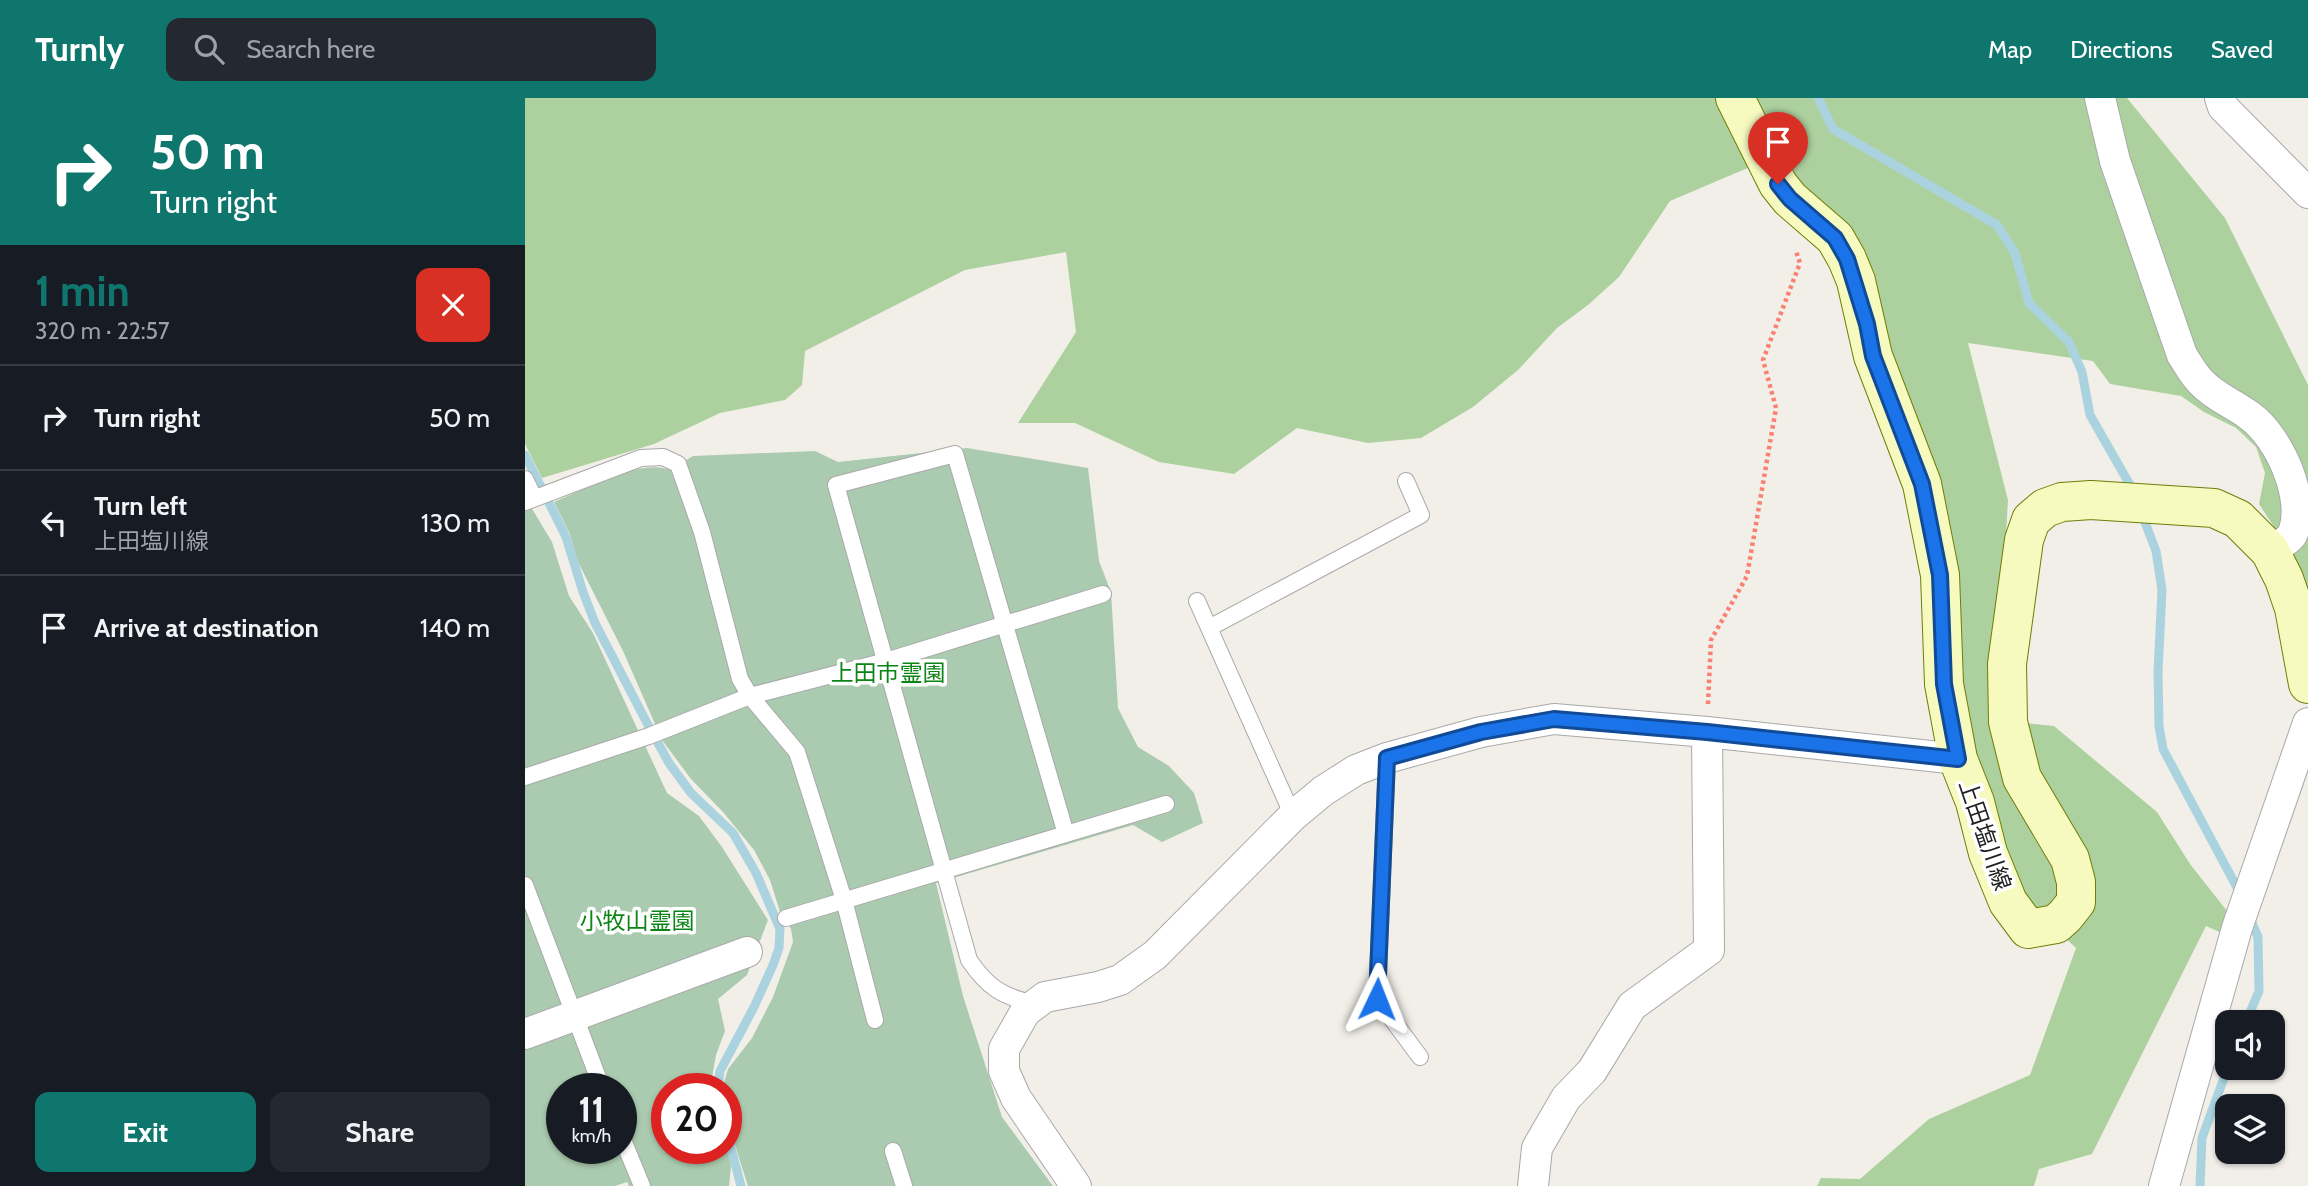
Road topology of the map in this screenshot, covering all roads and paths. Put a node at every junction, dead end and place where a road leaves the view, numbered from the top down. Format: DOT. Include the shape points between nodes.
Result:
graph roads {
  1 [pos="1735,98"];
  2 [pos="2100,98"];
  3 [pos="2220,98"];
  4 [pos="2308,193"];
  5 [pos="1790,199"];
  6 [pos="525,479"];
  7 [pos="1406,481"];
  8 [pos="537,497"];
  9 [pos="2270,551"];
  10 [pos="1103,593"];
  11 [pos="1197,601"];
  12 [pos="1005,624"];
  13 [pos="1209,628"];
  14 [pos="2305,645"];
  15 [pos="886,661"];
  16 [pos="2308,684"];
  17 [pos="750,696"];
  18 [pos="2308,723"];
  19 [pos="1707,732"];
  20 [pos="1387,758"];
  21 [pos="1958,759"];
  22 [pos="525,777"];
  23 [pos="1166,804"];
  24 [pos="1293,816"];
  25 [pos="1066,834"];
  26 [pos="944,870"];
  27 [pos="525,885"];
  28 [pos="844,900"];
  29 [pos="786,918"];
  30 [pos="747,951"];
  31 [pos="1034,1004"];
  32 [pos="573,1016"];
  33 [pos="875,1020"];
  34 [pos="525,1034"];
  35 [pos="1420,1056"];
  36 [pos="597,1073"];
  37 [pos="893,1152"];
  38 [pos="633,1164"];
  39 [pos="642,1186"];
  40 [pos="904,1186"];
  41 [pos="1076,1186"];
  42 [pos="1533,1186"];
  43 [pos="2164,1186"];
  1 -- 5 [label="main road, 上田塩川線"];
  2 -- 9 [label="street" via="2115,161 2182,355 2219,399 2250,416 2273,440 2295,480 2298,522 2291,537"];
  3 -- 4 [label="street" via="2223,107"];
  5 -- 19 [label="path" via="1783,208 1800,263 1763,360 1776,408 1747,576 1711,640"];
  5 -- 21 [label="main road, 上田塩川線" via="1835,238 1847,259 1873,356 1922,484 1940,575 1944,684"];
  6 -- 8 [label="lane"];
  7 -- 13 [label="lane" via="1421,514"];
  8 -- 17 [label="lane" via="641,458 663,457 678,464 702,533 740,680"];
  9 -- 14 [label="main road, 上田塩川線"];
  9 -- 21 [label="main road, 上田塩川線" via="2238,519 2214,508 2091,500 2062,502 2031,520 2024,540 2007,664 2008,722 2022,778 2070,859 2077,883 2076,902 2056,924 2028,929 2008,902"];
  10 -- 12 [label="lane"];
  11 -- 13 [label="lane"];
  12 -- 15 [label="lane"];
  12 -- 15 [label="lane" via="955,454 836,485"];
  12 -- 25 [label="lane"];
  13 -- 24 [label="lane"];
  14 -- 16 [label="main road, 上田塩川線"];
  15 -- 17 [label="lane"];
  15 -- 26 [label="lane"];
  17 -- 22 [label="lane"];
  17 -- 28 [label="lane" via="797,752"];
  18 -- 43 [label="street" via="2237,928"];
  19 -- 20 [label="street" via="1554,719 1481,732"];
  19 -- 21 [label="street"];
  19 -- 42 [label="street" via="1709,950 1632,1006 1592,1071 1566,1098 1537,1148"];
  20 -- 24 [label="street" via="1345,777"];
  20 -- 35 [label="lane" via="1377,999"];
  23 -- 25 [label="lane"];
  24 -- 31 [label="street" via="1155,956 1120,980 1045,997"];
  25 -- 26 [label="lane"];
  26 -- 28 [label="lane"];
  26 -- 31 [label="lane" via="969,960 993,988"];
  27 -- 32 [label="lane"];
  28 -- 29 [label="lane"];
  28 -- 33 [label="lane"];
  30 -- 32 [label="street"];
  31 -- 41 [label="street" via="1004,1049 1004,1071 1016,1098"];
  32 -- 34 [label="street"];
  32 -- 36 [label="lane"];
  37 -- 40 [label="lane"];
  38 -- 39 [label="lane"];
}
